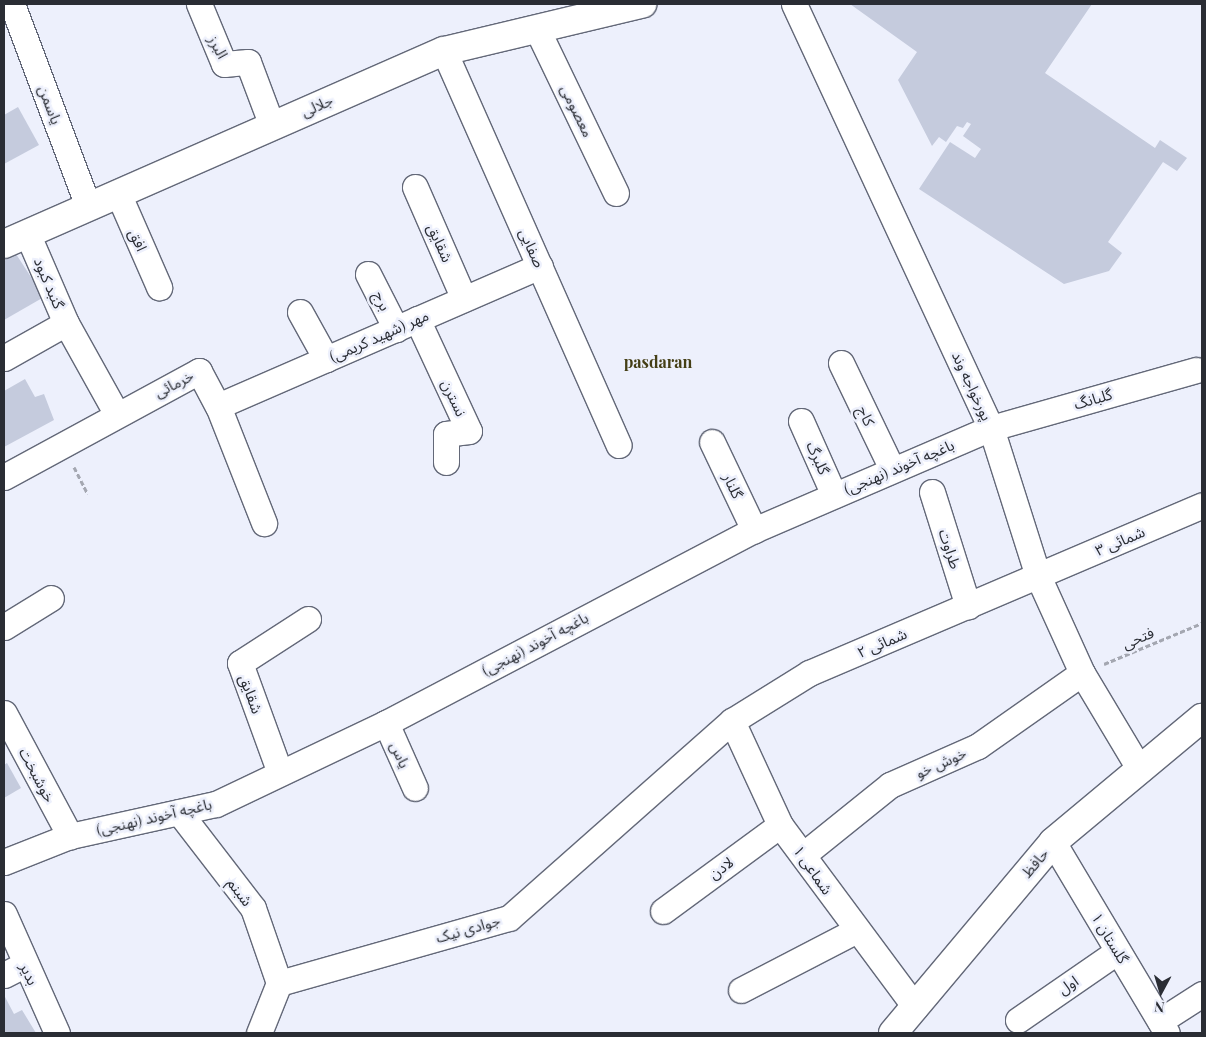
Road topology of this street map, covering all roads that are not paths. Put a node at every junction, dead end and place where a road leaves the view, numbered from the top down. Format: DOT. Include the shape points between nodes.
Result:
graph roads {
  1 [pos="12,4"];
  2 [pos="199,4"];
  3 [pos="794,4"];
  4 [pos="626,6"];
  5 [pos="537,29"];
  6 [pos="444,51"];
  7 [pos="272,126"];
  8 [pos="415,187"];
  9 [pos="118,193"];
  10 [pos="616,193"];
  11 [pos="88,206"];
  12 [pos="15,238"];
  13 [pos="540,266"];
  14 [pos="368,274"];
  15 [pos="159,287"];
  16 [pos="464,299"];
  17 [pos="300,312"];
  18 [pos="66,323"];
  19 [pos="406,324"];
  20 [pos="4,358"];
  21 [pos="326,359"];
  22 [pos="841,363"];
  23 [pos="1196,370"];
  24 [pos="218,406"];
  25 [pos="116,413"];
  26 [pos="801,422"];
  27 [pos="991,428"];
  28 [pos="712,442"];
  29 [pos="619,446"];
  30 [pos="446,462"];
  31 [pos="892,469"];
  32 [pos="4,478"];
  33 [pos="932,492"];
  34 [pos="834,495"];
  35 [pos="1202,505"];
  36 [pos="264,523"];
  37 [pos="754,530"];
  38 [pos="1038,576"];
  39 [pos="51,598"];
  40 [pos="968,606"];
  41 [pos="308,619"];
  42 [pos="4,628"];
  43 [pos="1082,674"];
  44 [pos="4,713"];
  45 [pos="1202,718"];
  46 [pos="732,720"];
  47 [pos="386,722"];
  48 [pos="1140,770"];
  49 [pos="280,773"];
  50 [pos="416,788"];
  51 [pos="179,812"];
  52 [pos="780,825"];
  53 [pos="70,836"];
  54 [pos="1053,842"];
  55 [pos="803,855"];
  56 [pos="4,862"];
  57 [pos="662,911"];
  58 [pos="4,914"];
  59 [pos="855,932"];
  60 [pos="1118,951"];
  61 [pos="14,970"];
  62 [pos="279,983"];
  63 [pos="741,990"];
  64 [pos="1202,994"];
  65 [pos="915,1007"];
  66 [pos="1018,1020"];
  67 [pos="1163,1027"];
  68 [pos="57,1033"];
  69 [pos="259,1033"];
  70 [pos="893,1033"];
  1 -- 11 [label="street, یاسمن"];
  2 -- 7 [label="street, البرز" via="224,64 248,62"];
  3 -- 27 [label="street, پورخواجه وند"];
  4 -- 5 [label="street, جلالی"];
  5 -- 6 [label="street, جلالی"];
  5 -- 10 [label="street, معصومی"];
  6 -- 7 [label="street, جلالی"];
  6 -- 13 [label="street, صفایی"];
  7 -- 9 [label="street, جلالی"];
  8 -- 16 [label="street, شقایق"];
  9 -- 11 [label="street, جلالی"];
  9 -- 15 [label="street, افق"];
  11 -- 12 [label="street, جلالی"];
  12 -- 18 [label="street, گنبد کبود"];
  13 -- 16 [label="street, مهر (شهید کریمی)"];
  13 -- 29 [label="street, صفایی"];
  14 -- 19 [label="street, برج"];
  16 -- 19 [label="street, مهر (شهید کریمی)"];
  17 -- 21 [label="street"];
  18 -- 20 [label="street, گنبد کبود"];
  18 -- 25 [label="street"];
  19 -- 21 [label="street, مهر (شهید کریمی)"];
  19 -- 30 [label="street, نسترن" via="469,431 446,434"];
  21 -- 24 [label="street, مهر (شهید کریمی)"];
  22 -- 31 [label="street, کاج"];
  23 -- 27 [label="street, گلبانگ"];
  24 -- 25 [label="street, خرمائی" via="199,371"];
  24 -- 36 [label="street, خرمائی"];
  25 -- 32 [label="street, خرمائی"];
  26 -- 34 [label="street, گلبرگ"];
  27 -- 31 [label="street, باغچه آخوند (نهنجی)"];
  27 -- 38 [label="street, پورخواجه وند"];
  28 -- 37 [label="street, گلنار"];
  31 -- 34 [label="street, باغچه آخوند (نهنجی)"];
  33 -- 40 [label="street, طراوت"];
  34 -- 37 [label="street, باغچه آخوند (نهنجی)"];
  35 -- 38 [label="street, شمائی ۳"];
  37 -- 47 [label="street, باغچه آخوند (نهنجی)"];
  38 -- 40 [label="street, شمائی ۲"];
  38 -- 43 [label="street, پورخواجه وند"];
  39 -- 42 [label="street"];
  40 -- 46 [label="street, شمائی ۲" via="809,674"];
  41 -- 49 [label="street, شقایق" via="240,663"];
  43 -- 48 [label="street, پورخواجه وند"];
  43 -- 55 [label="street, خوش خو" via="978,746 890,785"];
  44 -- 53 [label="street, خوشبخت"];
  45 -- 48 [label="street, حافظ"];
  46 -- 52 [label="street, شماعی ۱"];
  46 -- 62 [label="street, جوادی نیک" via="509,918"];
  47 -- 49 [label="street, باغچه آخوند (نهنجی)"];
  47 -- 50 [label="street, یاس"];
  48 -- 54 [label="street, حافظ"];
  49 -- 51 [label="street, باغچه آخوند (نهنجی)" via="216,804"];
  51 -- 53 [label="street, باغچه آخوند (نهنجی)"];
  51 -- 62 [label="street, شبنم" via="253,908"];
  52 -- 55 [label="street, شماعی ۱"];
  52 -- 57 [label="street, لادن"];
  53 -- 56 [label="street"];
  54 -- 60 [label="street, گلستان ۱"];
  54 -- 65 [label="street, حافظ"];
  55 -- 59 [label="street, شماعی ۱"];
  58 -- 61 [label="street, بدیر"];
  59 -- 63 [label="street"];
  59 -- 65 [label="street, شماعی ۱"];
  60 -- 66 [label="street, اول"];
  60 -- 67 [label="street, گلستان ۱"];
  61 -- 68 [label="street, بدیر"];
  62 -- 69 [label="street"];
  64 -- 67 [label="street"];
  65 -- 70 [label="street, حافظ"];
}
